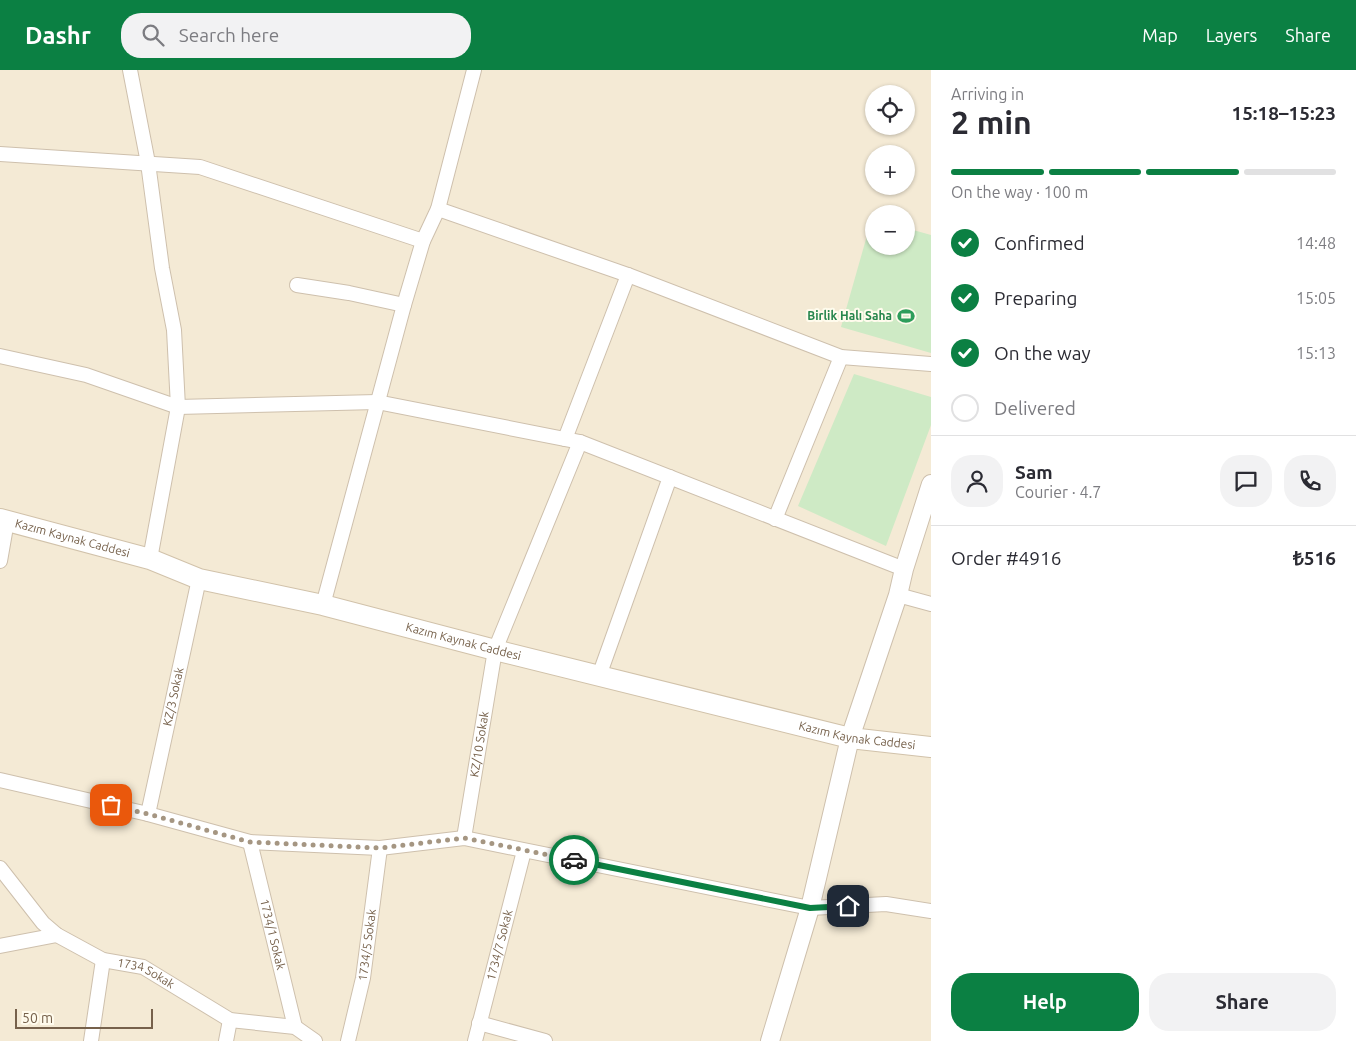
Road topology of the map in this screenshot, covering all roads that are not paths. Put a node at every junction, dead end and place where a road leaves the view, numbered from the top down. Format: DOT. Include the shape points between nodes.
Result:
graph roads {
  1 [pos="130,70"];
  2 [pos="474,70"];
  3 [pos="0,154"];
  4 [pos="148,163"];
  5 [pos="438,209"];
  6 [pos="423,241"];
  7 [pos="628,275"];
  8 [pos="297,285"];
  9 [pos="404,305"];
  10 [pos="0,356"];
  11 [pos="841,357"];
  12 [pos="931,364"];
  13 [pos="377,402"];
  14 [pos="178,407"];
  15 [pos="565,439"];
  16 [pos="580,442"];
  17 [pos="670,477"];
  18 [pos="931,484"];
  19 [pos="775,519"];
  20 [pos="4,520"];
  21 [pos="150,559"];
  22 [pos="0,562"];
  23 [pos="904,569"];
  24 [pos="199,579"];
  25 [pos="898,595"];
  26 [pos="931,604"];
  27 [pos="323,605"];
  28 [pos="495,650"];
  29 [pos="599,676"];
  30 [pos="850,738"];
  31 [pos="931,748"];
  32 [pos="0,780"];
  33 [pos="148,814"];
  34 [pos="464,838"];
  35 [pos="250,842"];
  36 [pos="380,848"];
  37 [pos="524,851"];
  38 [pos="0,868"];
  39 [pos="810,908"];
  40 [pos="931,911"];
  41 [pos="57,935"];
  42 [pos="0,946"];
  43 [pos="103,960"];
  44 [pos="230,1020"];
  45 [pos="479,1023"];
  46 [pos="295,1027"];
  47 [pos="91,1041"];
  48 [pos="226,1041"];
  49 [pos="316,1041"];
  50 [pos="348,1041"];
  51 [pos="475,1041"];
  52 [pos="545,1041"];
  53 [pos="770,1041"];
  1 -- 4 [label="street"];
  2 -- 5 [label="street"];
  3 -- 4 [label="street"];
  4 -- 6 [label="street" via="200,166"];
  4 -- 14 [label="street" via="174,330"];
  5 -- 6 [label="street"];
  5 -- 7 [label="street"];
  6 -- 9 [label="street"];
  7 -- 11 [label="street"];
  7 -- 15 [label="street"];
  8 -- 9 [label="street"];
  9 -- 13 [label="street"];
  10 -- 14 [label="street" via="86,375"];
  11 -- 12 [label="street"];
  11 -- 19 [label="street"];
  13 -- 14 [label="street"];
  13 -- 15 [label="street"];
  13 -- 27 [label="street"];
  14 -- 21 [label="street"];
  15 -- 16 [label="street"];
  16 -- 17 [label="street"];
  16 -- 28 [label="street, KZ/10 Sokak"];
  17 -- 19 [label="street"];
  17 -- 29 [label="street"];
  18 -- 23 [label="street"];
  19 -- 23 [label="street"];
  20 -- 21 [label="main road, Kazım Kaynak Caddesi"];
  20 -- 22 [label="street"];
  21 -- 24 [label="main road, Kazım Kaynak Caddesi"];
  23 -- 25 [label="street"];
  24 -- 27 [label="main road, Kazım Kaynak Caddesi"];
  24 -- 33 [label="street, KZ/3 Sokak"];
  25 -- 26 [label="street"];
  25 -- 30 [label="street"];
  27 -- 28 [label="main road, Kazım Kaynak Caddesi"];
  28 -- 29 [label="main road, Kazım Kaynak Caddesi"];
  28 -- 34 [label="street, KZ/10 Sokak"];
  29 -- 30 [label="main road, Kazım Kaynak Caddesi"];
  30 -- 31 [label="main road, Kazım Kaynak Caddesi"];
  30 -- 39 [label="street"];
  32 -- 33 [label="street"];
  33 -- 35 [label="street"];
  34 -- 36 [label="street"];
  34 -- 37 [label="street"];
  35 -- 36 [label="street"];
  35 -- 46 [label="street, 1734/1 Sokak"];
  36 -- 50 [label="street, 1734/5 Sokak" via="363,978"];
  37 -- 39 [label="street"];
  37 -- 45 [label="street, 1734/7 Sokak"];
  38 -- 41 [label="street, 1734 Sokak" via="43,923"];
  39 -- 40 [label="street" via="886,904"];
  39 -- 53 [label="street"];
  41 -- 42 [label="street"];
  41 -- 43 [label="street, 1734 Sokak"];
  43 -- 44 [label="street, 1734 Sokak" via="143,967"];
  43 -- 47 [label="street"];
  44 -- 46 [label="street, 1734 Sokak"];
  44 -- 48 [label="street"];
  45 -- 51 [label="street, 1734/7 Sokak"];
  45 -- 52 [label="street"];
  46 -- 49 [label="street, 1734 Sokak"];
}
